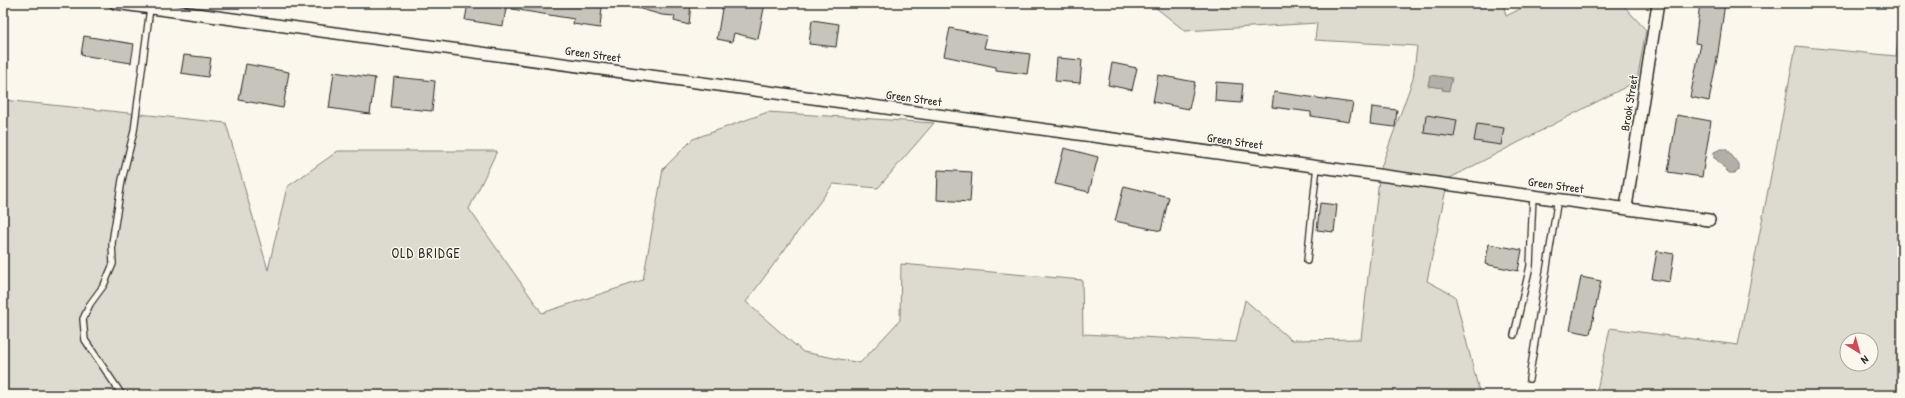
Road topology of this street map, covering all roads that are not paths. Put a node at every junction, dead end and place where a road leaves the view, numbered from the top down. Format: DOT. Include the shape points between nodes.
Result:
graph roads {
  1 [pos="115,3"];
  2 [pos="1658,3"];
  3 [pos="150,8"];
  4 [pos="1317,166"];
  5 [pos="1533,195"];
  6 [pos="1558,198"];
  7 [pos="1626,207"];
  8 [pos="1709,220"];
  9 [pos="1307,261"];
  10 [pos="1514,335"];
  11 [pos="1529,379"];
  12 [pos="122,395"];
  1 -- 3 [label="street, Green Street"];
  2 -- 7 [label="street, Brook Street"];
  3 -- 4 [label="street, Green Street"];
  3 -- 12 [label="lane" via="134,131 122,180 112,243 113,264 104,285 83,319 85,340"];
  4 -- 5 [label="street, Green Street"];
  4 -- 9 [label="lane"];
  5 -- 6 [label="street, Green Street"];
  5 -- 10 [label="lane" via="1530,266"];
  6 -- 7 [label="street, Green Street"];
  6 -- 11 [label="lane"];
  7 -- 8 [label="street, Green Street"];
}
